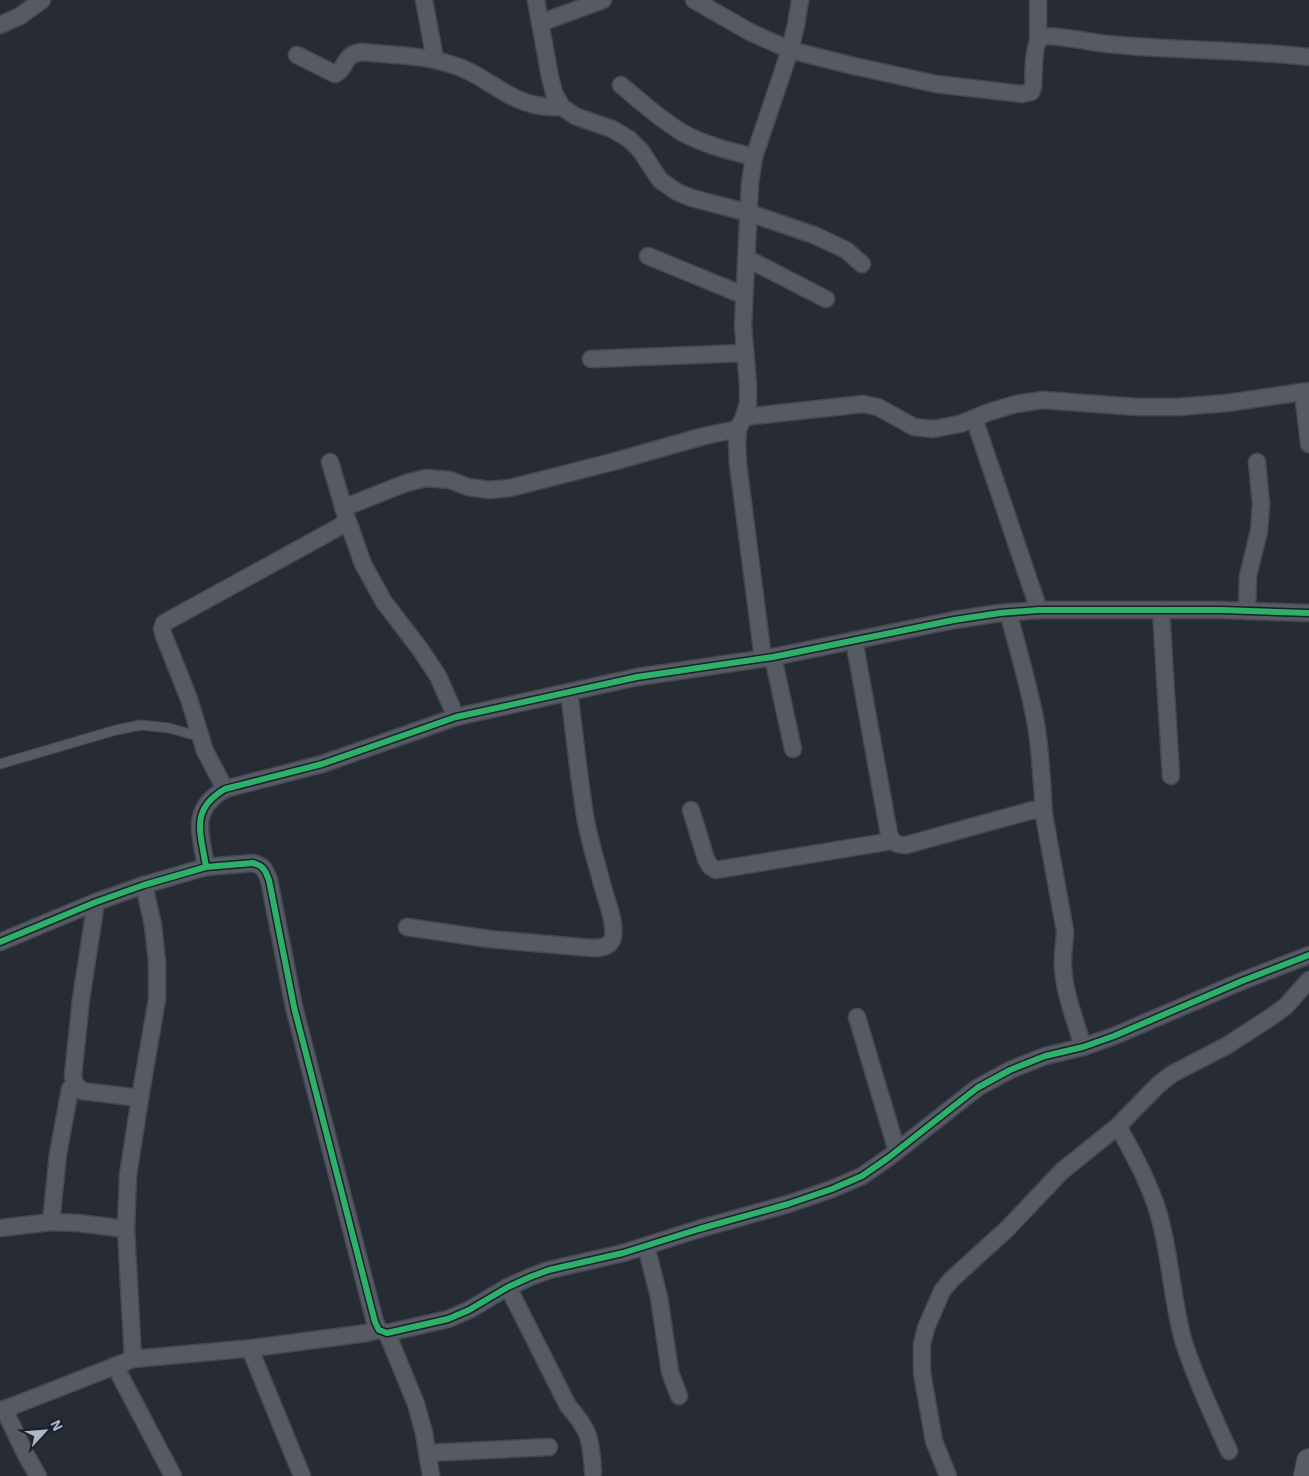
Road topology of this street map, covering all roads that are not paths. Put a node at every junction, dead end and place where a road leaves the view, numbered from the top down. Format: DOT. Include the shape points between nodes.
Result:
graph roads {
  1 [pos="42,0"];
  2 [pos="424,0"];
  3 [pos="536,0"];
  4 [pos="604,0"];
  5 [pos="694,0"];
  6 [pos="800,0"];
  7 [pos="1038,0"];
  8 [pos="540,23"];
  9 [pos="0,25"];
  10 [pos="1038,41"];
  11 [pos="790,50"];
  12 [pos="297,55"];
  13 [pos="1309,57"];
  14 [pos="435,59"];
  15 [pos="621,86"];
  16 [pos="562,107"];
  17 [pos="754,157"];
  18 [pos="749,213"];
  19 [pos="648,256"];
  20 [pos="746,258"];
  21 [pos="862,264"];
  22 [pos="743,295"];
  23 [pos="826,299"];
  24 [pos="744,353"];
  25 [pos="591,359"];
  26 [pos="1306,392"];
  27 [pos="974,418"];
  28 [pos="741,423"];
  29 [pos="1309,444"];
  30 [pos="330,462"];
  31 [pos="1257,462"];
  32 [pos="346,515"];
  33 [pos="1039,610"];
  34 [pos="1161,610"];
  35 [pos="1247,610"];
  36 [pos="1008,612"];
  37 [pos="1309,613"];
  38 [pos="854,640"];
  39 [pos="768,657"];
  40 [pos="569,692"];
  41 [pos="456,717"];
  42 [pos="201,737"];
  43 [pos="793,749"];
  44 [pos="0,764"];
  45 [pos="1171,776"];
  46 [pos="225,789"];
  47 [pos="691,810"];
  48 [pos="1044,815"];
  49 [pos="892,841"];
  50 [pos="206,867"];
  51 [pos="144,885"];
  52 [pos="96,902"];
  53 [pos="407,927"];
  54 [pos="0,942"];
  55 [pos="1309,955"];
  56 [pos="1309,980"];
  57 [pos="857,1016"];
  58 [pos="1083,1047"];
  59 [pos="75,1084"];
  60 [pos="140,1098"];
  61 [pos="1118,1126"];
  62 [pos="897,1151"];
  63 [pos="51,1222"];
  64 [pos="0,1228"];
  65 [pos="126,1229"];
  66 [pos="646,1246"];
  67 [pos="508,1287"];
  68 [pos="383,1332"];
  69 [pos="250,1349"];
  70 [pos="133,1359"];
  71 [pos="115,1366"];
  72 [pos="679,1396"];
  73 [pos="2,1410"];
  74 [pos="549,1447"];
  75 [pos="1229,1452"];
  76 [pos="427,1453"];
  77 [pos="1309,1461"];
  78 [pos="593,1472"];
  79 [pos="38,1476"];
  80 [pos="173,1476"];
  81 [pos="302,1476"];
  82 [pos="432,1476"];
  83 [pos="948,1476"];
  84 [pos="1306,1476"];
  1 -- 9 [label="street"];
  2 -- 14 [label="street"];
  3 -- 8 [label="street"];
  4 -- 8 [label="street"];
  5 -- 11 [label="street" via="750,32"];
  6 -- 11 [label="street"];
  7 -- 10 [label="street"];
  8 -- 16 [label="street" via="554,93"];
  10 -- 11 [label="street" via="1033,87 1031,92 1022,94 936,84"];
  10 -- 13 [label="street" via="1050,36 1149,48 1271,52"];
  11 -- 17 [label="street"];
  12 -- 14 [label="street" via="334,74 354,53"];
  14 -- 16 [label="street" via="480,76 526,103 545,108"];
  15 -- 17 [label="street" via="684,134 718,148"];
  16 -- 18 [label="street" via="575,116 630,139 660,180 677,192"];
  17 -- 18 [label="street"];
  18 -- 20 [label="street"];
  18 -- 21 [label="street" via="814,235 846,250"];
  19 -- 22 [label="street"];
  20 -- 22 [label="street"];
  20 -- 23 [label="street"];
  22 -- 24 [label="street"];
  24 -- 25 [label="street"];
  24 -- 28 [label="street" via="748,403"];
  26 -- 27 [label="street" via="1177,407 1043,400 1016,404"];
  26 -- 29 [label="street"];
  27 -- 28 [label="street" via="933,429 914,427 878,407 862,404"];
  27 -- 33 [label="street"];
  28 -- 32 [label="street" via="616,461 510,488 489,490 450,480 426,478 406,483"];
  28 -- 39 [label="street" via="737,443 738,464"];
  30 -- 32 [label="street"];
  31 -- 35 [label="street" via="1261,504 1259,531 1248,576"];
  32 -- 41 [label="street" via="363,564 401,626 438,676"];
  32 -- 42 [label="street" via="164,623 164,636"];
  33 -- 34 [label="street"];
  33 -- 36 [label="street"];
  34 -- 35 [label="street"];
  34 -- 45 [label="street"];
  35 -- 37 [label="street"];
  36 -- 38 [label="street"];
  36 -- 48 [label="street" via="1036,725"];
  38 -- 39 [label="street"];
  38 -- 49 [label="street"];
  39 -- 40 [label="street" via="637,677"];
  39 -- 43 [label="street"];
  40 -- 41 [label="street"];
  40 -- 53 [label="street" via="584,811 613,927 608,945 592,948 488,939"];
  41 -- 46 [label="street" via="322,764"];
  42 -- 44 [label="lane" via="169,728 141,725"];
  42 -- 46 [label="street"];
  46 -- 50 [label="street" via="213,796 201,813"];
  47 -- 49 [label="street" via="706,858 716,870"];
  48 -- 49 [label="street" via="1033,810 906,845"];
  48 -- 58 [label="street" via="1065,931 1062,968"];
  50 -- 51 [label="street"];
  50 -- 68 [label="street" via="253,863 266,871 294,1007 375,1322"];
  51 -- 52 [label="street"];
  51 -- 60 [label="street" via="153,925 157,999"];
  52 -- 54 [label="street"];
  52 -- 59 [label="street" via="76,1041"];
  55 -- 58 [label="street"];
  56 -- 61 [label="street" via="1272,1018 1172,1074"];
  57 -- 62 [label="street"];
  58 -- 62 [label="street" via="1045,1056 1010,1070 970,1094"];
  59 -- 60 [label="street" via="82,1091"];
  59 -- 63 [label="street" via="70,1090 60,1145"];
  60 -- 65 [label="street" via="128,1175"];
  61 -- 75 [label="street" via="1154,1201 1162,1225 1184,1342 1198,1383"];
  61 -- 83 [label="street" via="1062,1171 942,1291 922,1344 922,1373 934,1441"];
  62 -- 66 [label="street" via="862,1176 832,1189"];
  63 -- 64 [label="street"];
  63 -- 65 [label="street"];
  65 -- 70 [label="street"];
  66 -- 67 [label="street" via="549,1270"];
  66 -- 72 [label="street" via="659,1297 670,1372"];
  67 -- 68 [label="street" via="470,1310 448,1318"];
  67 -- 78 [label="street" via="568,1406 588,1433"];
  68 -- 69 [label="street"];
  68 -- 76 [label="street" via="416,1404"];
  69 -- 70 [label="street"];
  69 -- 81 [label="street"];
  70 -- 71 [label="street"];
  71 -- 73 [label="street"];
  71 -- 80 [label="street"];
  73 -- 79 [label="street"];
  74 -- 76 [label="street"];
  76 -- 82 [label="street"];
  77 -- 84 [label="main road"];
}
